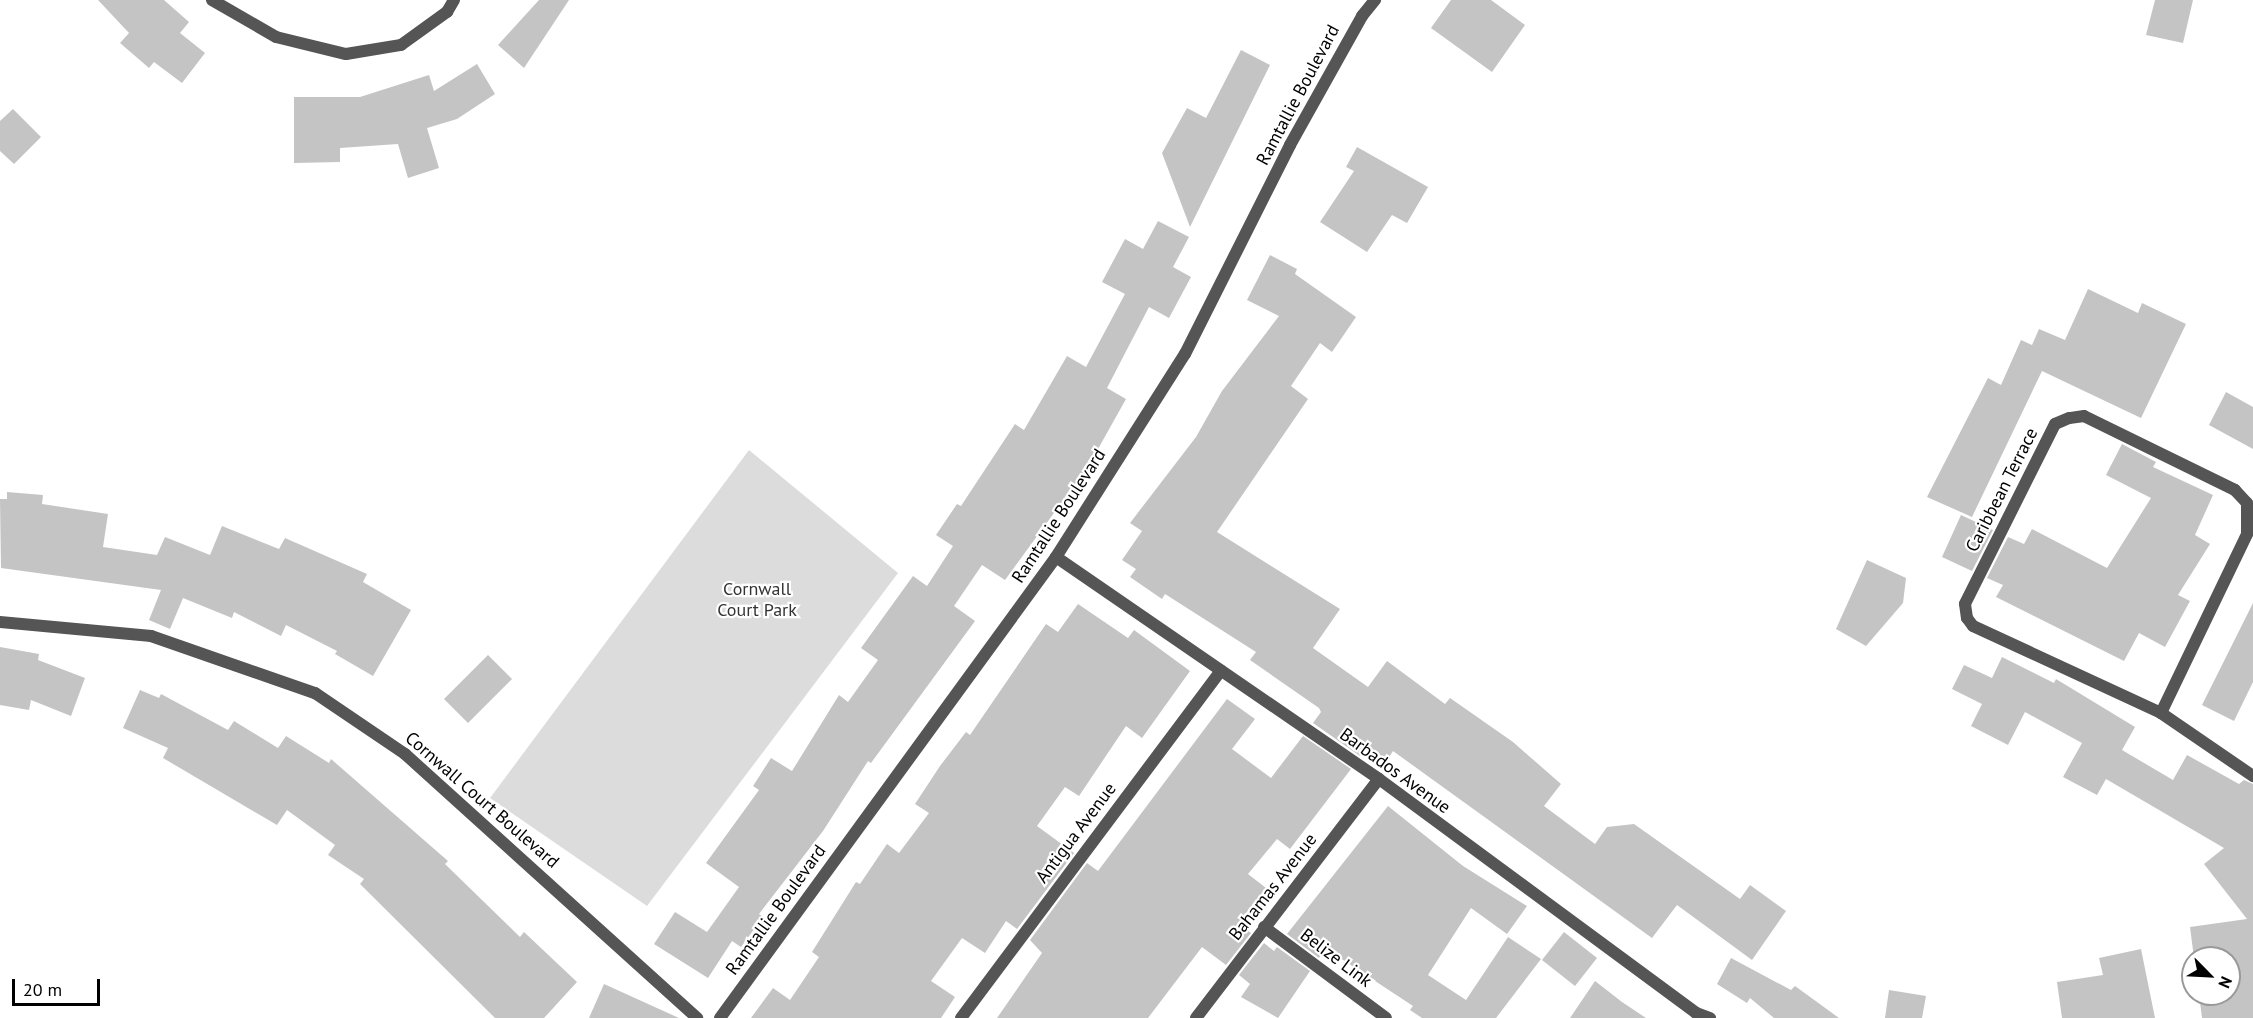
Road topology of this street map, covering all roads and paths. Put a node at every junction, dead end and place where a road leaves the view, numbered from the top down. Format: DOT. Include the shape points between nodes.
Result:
graph roads {
  1 [pos="212,0"];
  2 [pos="454,0"];
  3 [pos="1375,0"];
  4 [pos="1056,557"];
  5 [pos="0,622"];
  6 [pos="1221,670"];
  7 [pos="2161,713"];
  8 [pos="2253,776"];
  9 [pos="1379,779"];
  10 [pos="1264,927"];
  11 [pos="1694,1015"];
  12 [pos="697,1018"];
  13 [pos="720,1018"];
  14 [pos="961,1018"];
  15 [pos="1196,1018"];
  16 [pos="1386,1018"];
  17 [pos="1710,1018"];
  1 -- 2 [label="street" via="276,37 346,54 401,45 447,12"];
  3 -- 4 [label="street, Ramtallie Boulevard" via="1290,145 1185,354"];
  4 -- 6 [label="street, Barbados Avenue"];
  4 -- 13 [label="street, Ramtallie Boulevard"];
  5 -- 12 [label="street, Cornwall Court Boulevard" via="151,636 315,693 405,754"];
  6 -- 9 [label="street, Barbados Avenue"];
  6 -- 14 [label="street, Antigua Avenue"];
  7 -- 7 [label="street, Caribbean Terrace" via="1972,626 1967,618 1965,604 2055,424 2069,418 2084,416 2235,490 2247,503 2247,534"];
  7 -- 8 [label="street, Caribbean Terrace"];
  9 -- 10 [label="street, Bahamas Avenue"];
  9 -- 11 [label="street, Barbados Avenue"];
  10 -- 15 [label="street, Bahamas Avenue"];
  10 -- 16 [label="street, Belize Link"];
  11 -- 17 [label="street, Barbados Avenue"];
}
